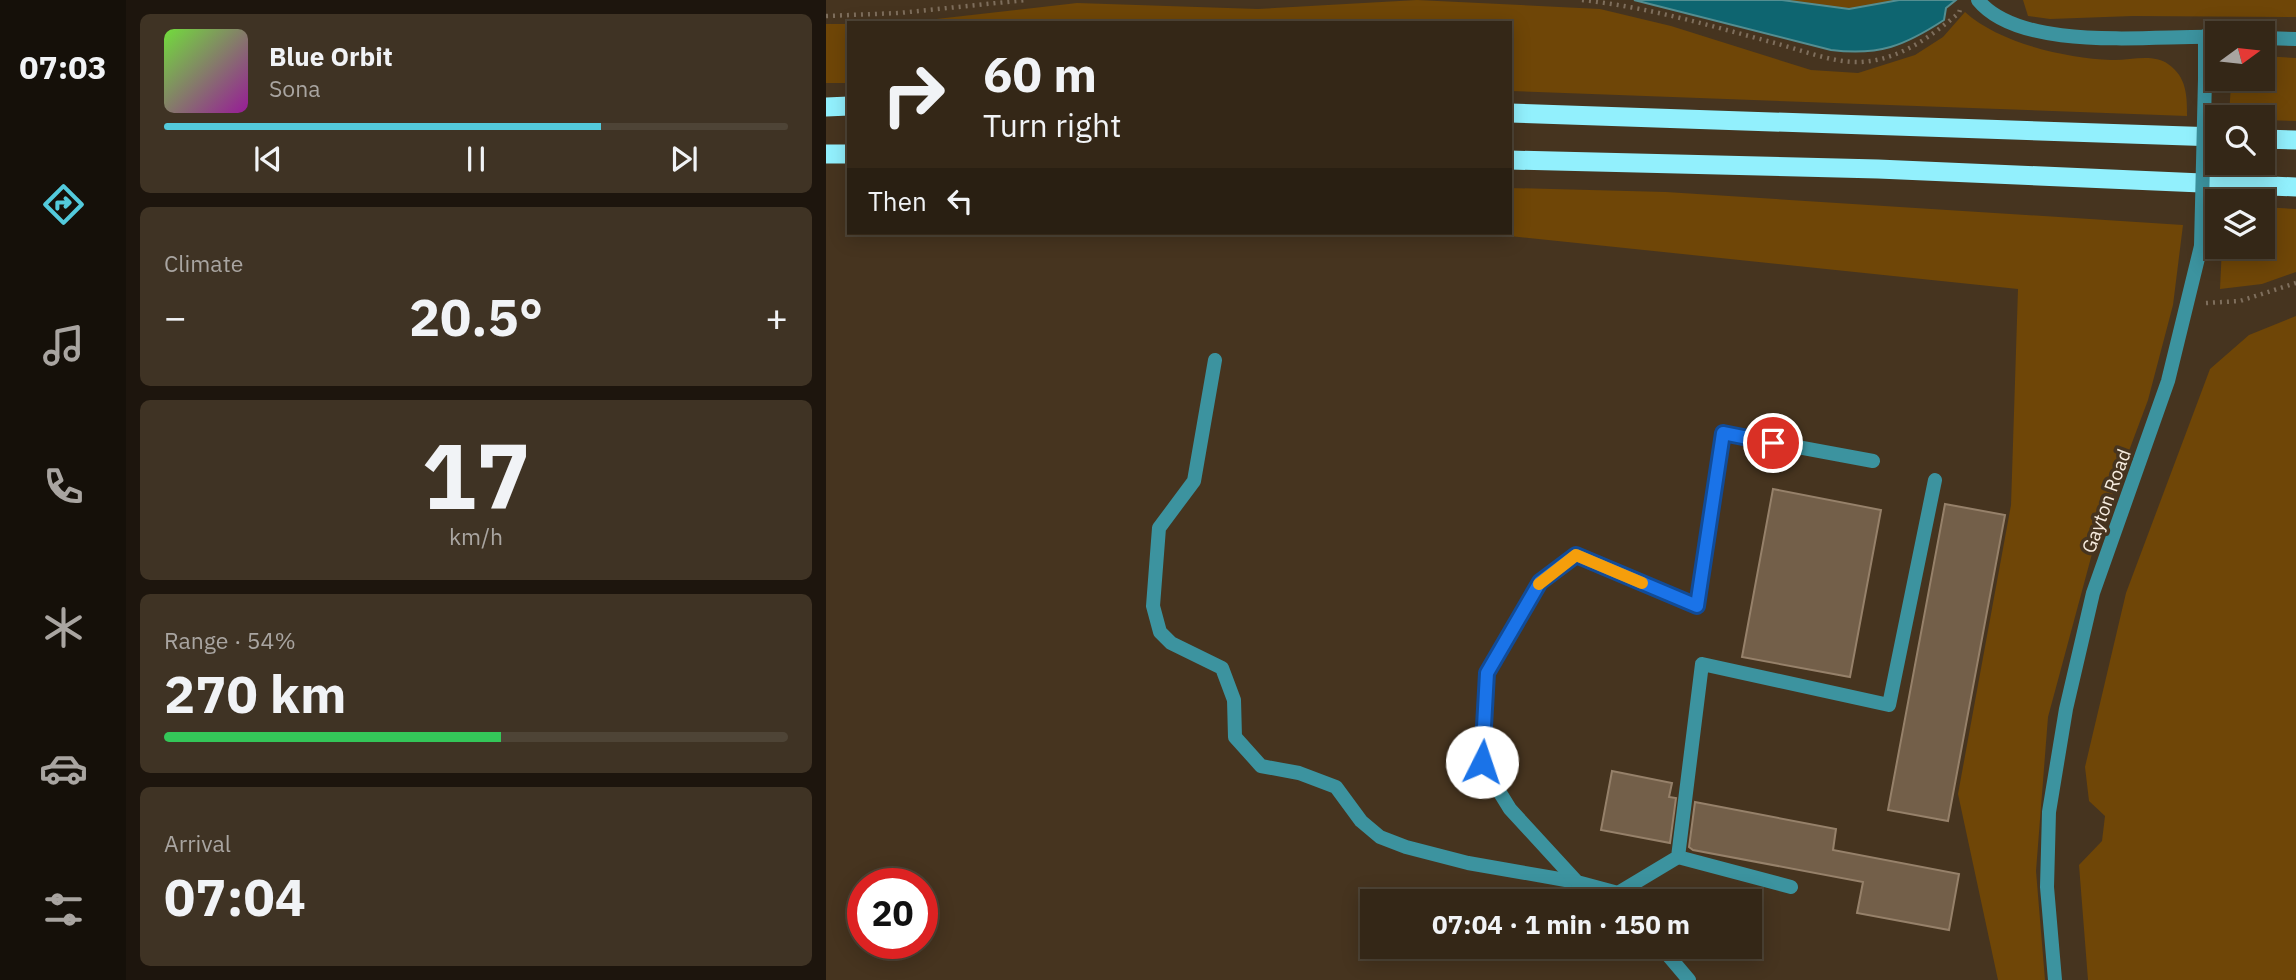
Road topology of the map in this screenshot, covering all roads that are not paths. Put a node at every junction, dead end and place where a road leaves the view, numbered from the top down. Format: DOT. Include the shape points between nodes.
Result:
graph roads {
  1 [pos="1980,3"];
  2 [pos="2205,36"];
  3 [pos="2275,38"];
  4 [pos="2296,39"];
  5 [pos="2205,79"];
  6 [pos="847,106"];
  7 [pos="826,107"];
  8 [pos="1512,113"];
  9 [pos="2205,138"];
  10 [pos="2275,140"];
  11 [pos="2296,141"];
  12 [pos="826,154"];
  13 [pos="847,154"];
  14 [pos="1512,160"];
  15 [pos="2296,187"];
  16 [pos="1215,360"];
  17 [pos="1872,461"];
  18 [pos="1935,480"];
  19 [pos="1678,857"];
  20 [pos="1577,882"];
  21 [pos="1791,887"];
  22 [pos="1598,889"];
  23 [pos="1632,889"];
  24 [pos="1671,959"];
  25 [pos="1689,980"];
  26 [pos="2055,980"];
  1 -- 2 [label="street" via="2003,22 2050,33 2110,38"];
  3 -- 4 [label="street"];
  5 -- 26 [label="street, Gayton Road, bridge" via="2201,246 2158,412 2094,593 2066,709 2049,812 2047,887"];
  6 -- 7 [label="highway"];
  8 -- 9 [label="highway"];
  10 -- 11 [label="highway"];
  12 -- 13 [label="highway"];
  14 -- 15 [label="highway" via="1878,169"];
  16 -- 20 [label="street" via="1194,481 1159,528 1153,606 1160,632 1171,643 1222,668 1234,700 1235,737 1261,766 1336,787 1361,821 1380,837 1406,848"];
  17 -- 20 [label="street" via="1723,433 1697,606 1576,555 1540,582 1487,673 1482,762 1510,809"];
  18 -- 19 [label="street" via="1889,705 1702,664"];
  19 -- 21 [label="street"];
  19 -- 23 [label="street"];
  20 -- 22 [label="street"];
  24 -- 25 [label="street"];
}
